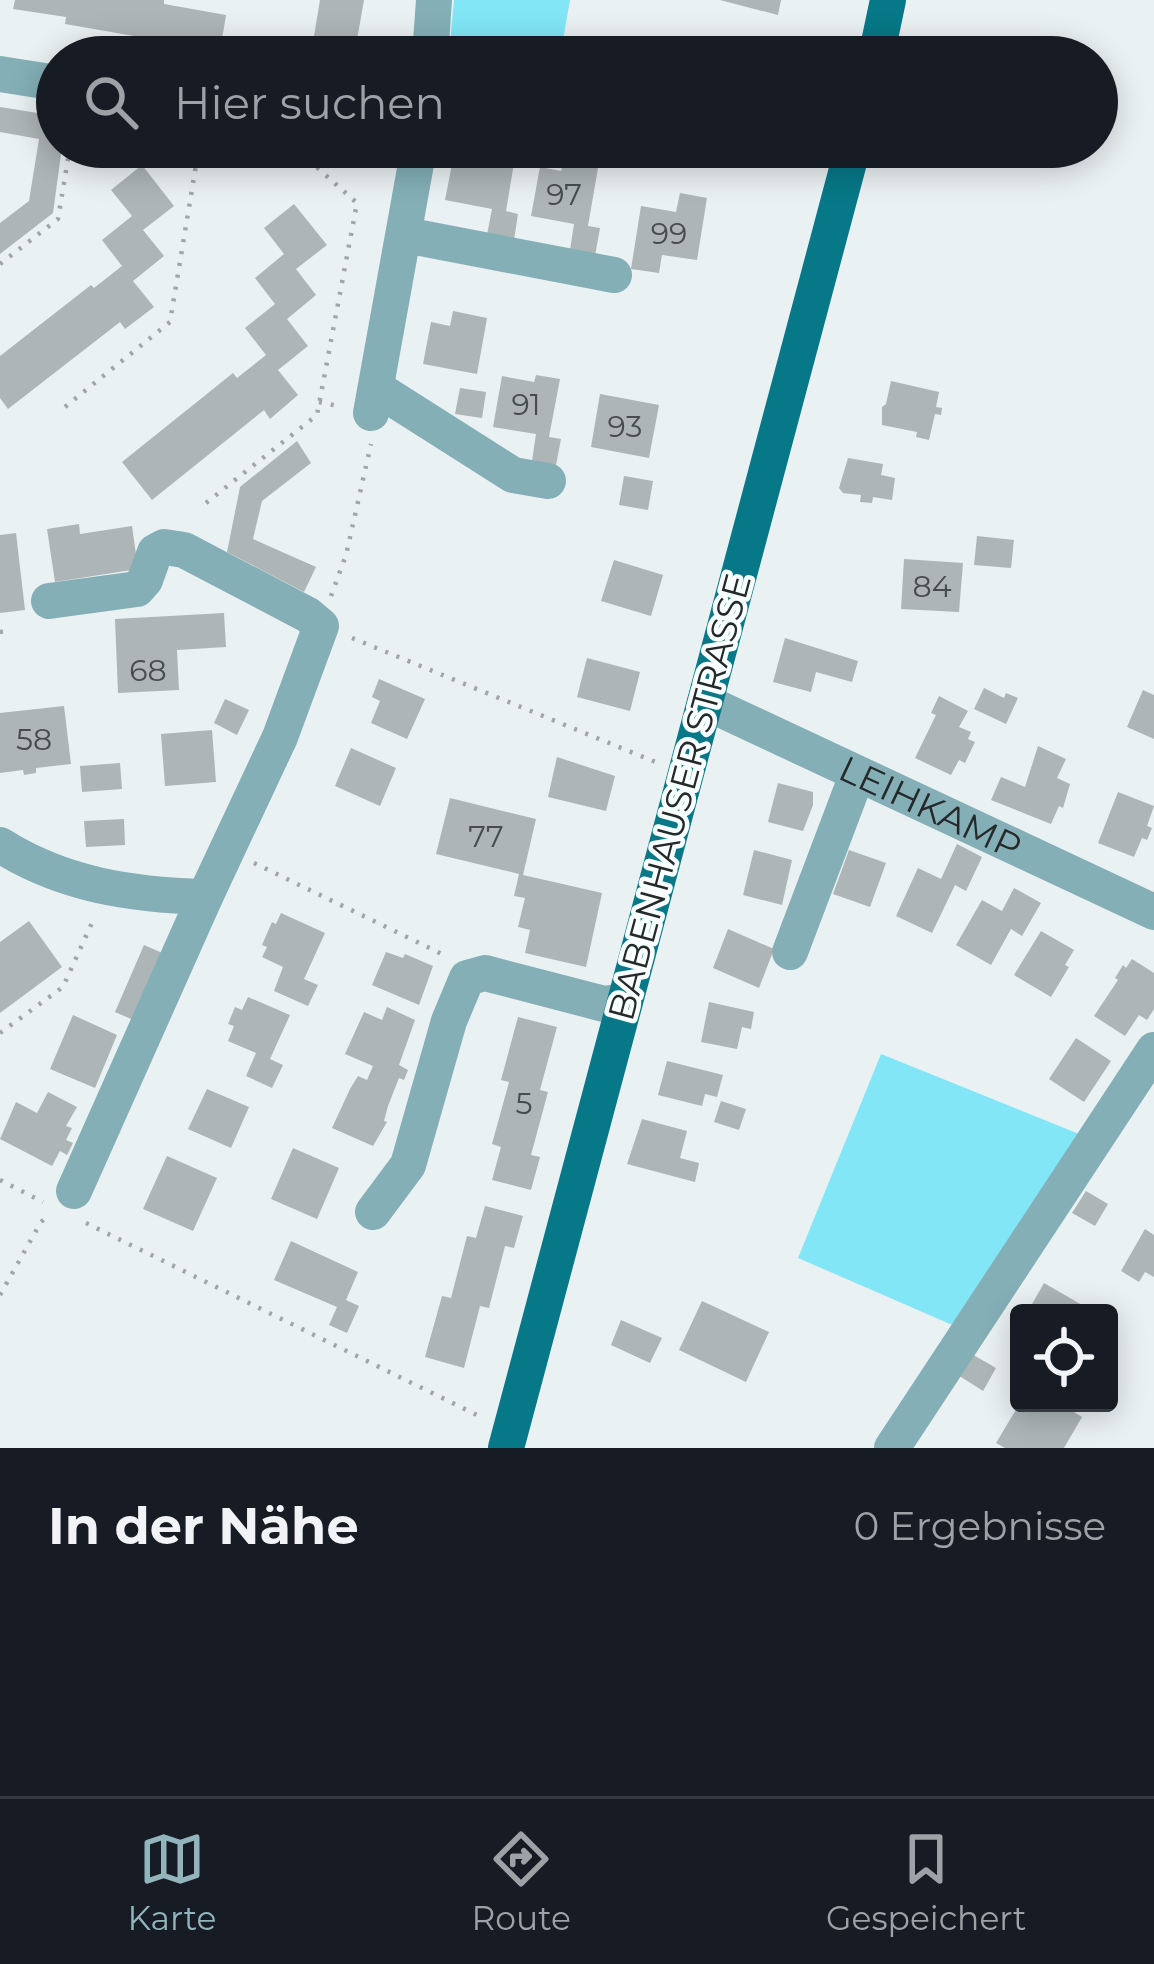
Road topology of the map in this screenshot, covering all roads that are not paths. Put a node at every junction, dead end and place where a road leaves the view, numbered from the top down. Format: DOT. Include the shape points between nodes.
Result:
graph roads {
  1 [pos="434,0"];
  2 [pos="888,0"];
  3 [pos="431,36"];
  4 [pos="880,36"];
  5 [pos="0,74"];
  6 [pos="36,80"];
  7 [pos="416,168"];
  8 [pos="848,168"];
  9 [pos="405,235"];
  10 [pos="614,275"];
  11 [pos="548,481"];
  12 [pos="49,601"];
  13 [pos="705,702"];
  14 [pos="857,776"];
  15 [pos="0,845"];
  16 [pos="205,897"];
  17 [pos="1154,912"];
  18 [pos="790,952"];
  19 [pos="624,1001"];
  20 [pos="1154,1050"];
  21 [pos="65,1200"];
  22 [pos="373,1212"];
  23 [pos="508,1440"];
  24 [pos="892,1448"];
  1 -- 3 [label="street"];
  2 -- 4 [label="main road"];
  5 -- 6 [label="street"];
  7 -- 9 [label="street"];
  8 -- 13 [label="main road, BABENHAUSER STRASSE"];
  9 -- 10 [label="street"];
  9 -- 11 [label="street" via="374,400 513,475"];
  12 -- 16 [label="street" via="136,589 164,547 184,550 321,626 292,709"];
  13 -- 14 [label="street, LEIHKAMP"];
  13 -- 19 [label="main road, BABENHAUSER STRASSE"];
  14 -- 17 [label="street, LEIHKAMP"];
  14 -- 18 [label="street"];
  15 -- 16 [label="street" via="107,889"];
  16 -- 21 [label="street"];
  19 -- 22 [label="street" via="604,1004 485,974 467,978 408,1165"];
  19 -- 23 [label="main road, BABENHAUSER STRASSE"];
  20 -- 24 [label="street"];
}
